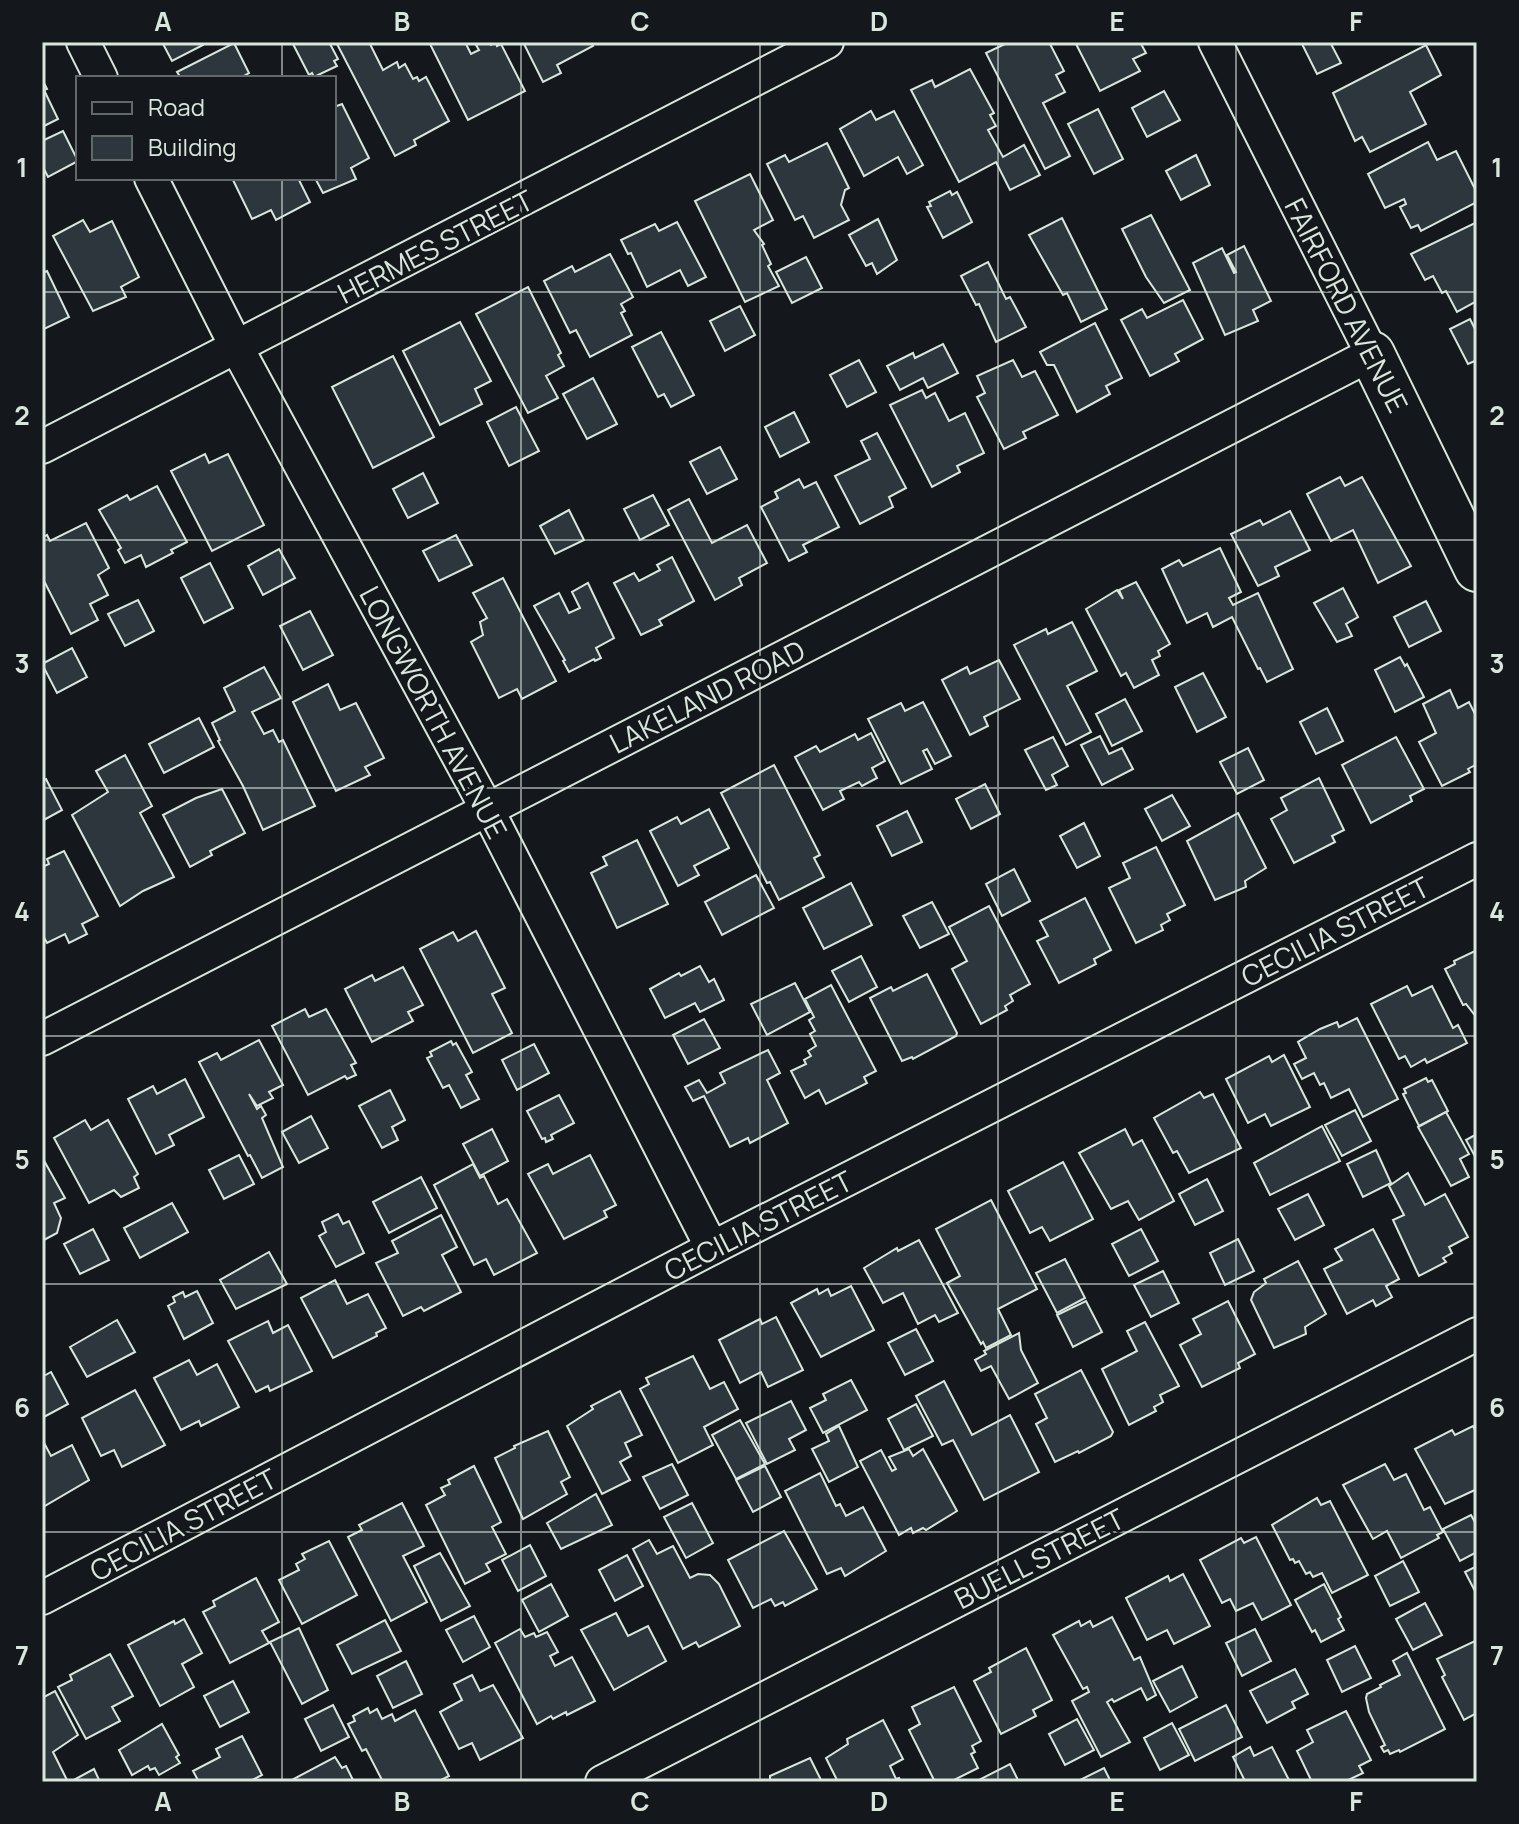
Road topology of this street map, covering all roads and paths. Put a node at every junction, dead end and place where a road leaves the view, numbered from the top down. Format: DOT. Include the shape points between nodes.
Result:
graph roads {
  1 [pos="83,42"];
  2 [pos="827,42"];
  3 [pos="1215,42"];
  4 [pos="100,76"];
  5 [pos="152,180"];
  6 [pos="237,348"];
  7 [pos="1372,354"];
  8 [pos="42,447"];
  9 [pos="1477,569"];
  10 [pos="487,809"];
  11 [pos="1477,859"];
  12 [pos="42,1039"];
  13 [pos="712,1248"];
  14 [pos="1477,1334"];
  15 [pos="42,1598"];
  16 [pos="602,1782"];
  1 -- 4 [label="street"];
  2 -- 6 [label="street, HERMES STREET"];
  3 -- 7 [label="street, FAIRFORD AVENUE"];
  5 -- 6 [label="street, LONGWORTH AVENUE"];
  6 -- 8 [label="street, HERMES STREET"];
  6 -- 10 [label="street, LONGWORTH AVENUE"];
  7 -- 9 [label="street, FAIRFORD AVENUE"];
  7 -- 10 [label="street, LAKELAND ROAD"];
  10 -- 12 [label="street, LAKELAND ROAD"];
  10 -- 13 [label="street, LONGWORTH AVENUE"];
  11 -- 13 [label="street, CECILIA STREET"];
  13 -- 15 [label="street, CECILIA STREET"];
  14 -- 16 [label="street, BUELL STREET"];
}
